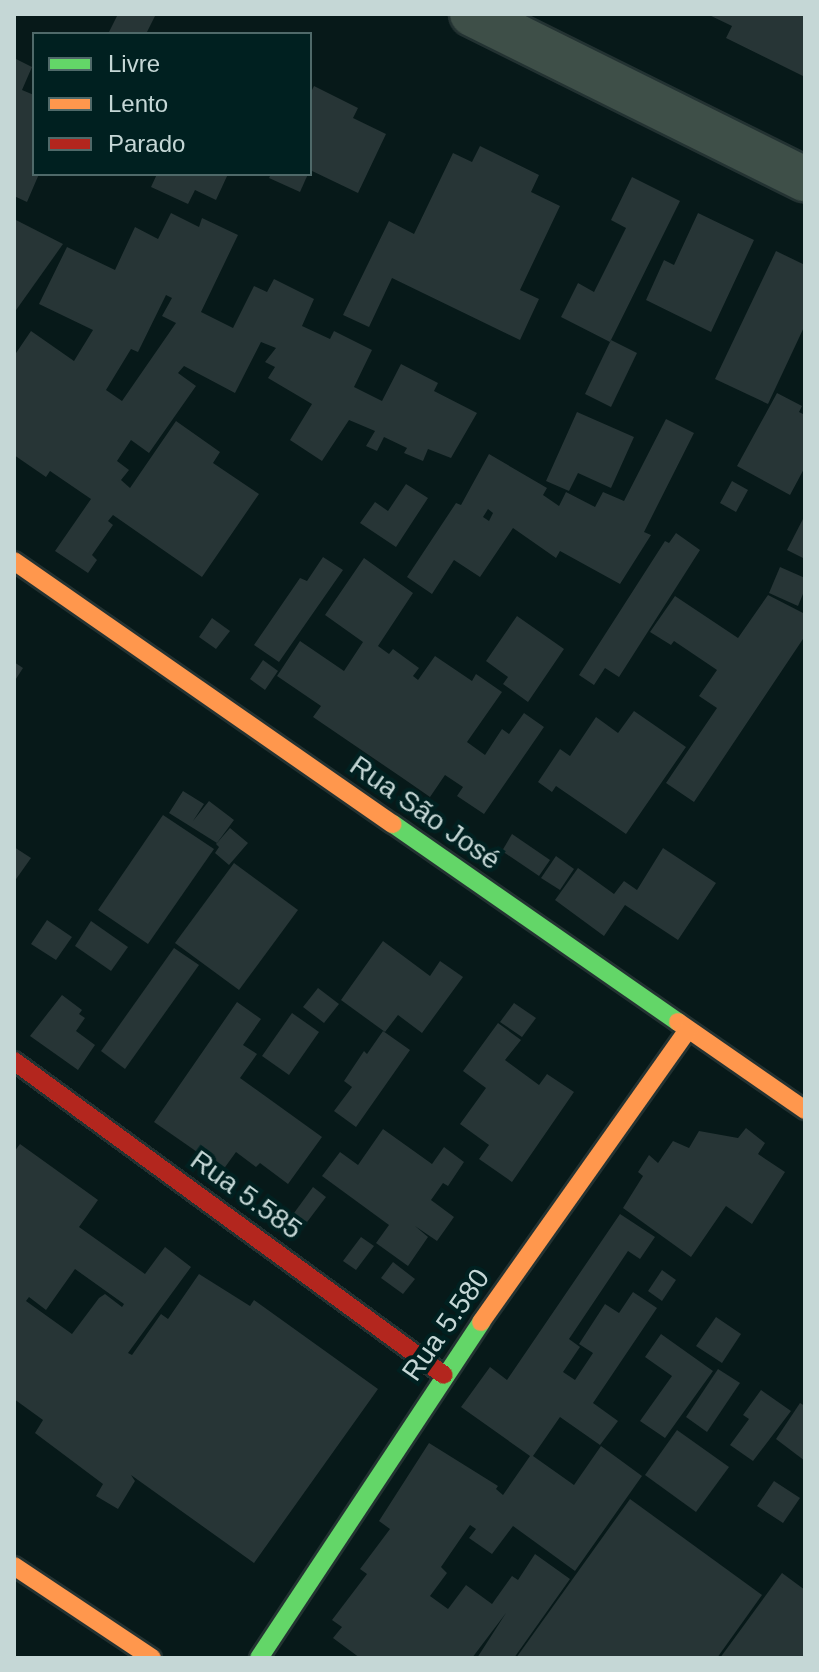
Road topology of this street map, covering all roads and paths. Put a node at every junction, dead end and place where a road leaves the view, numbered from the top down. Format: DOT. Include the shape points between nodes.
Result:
graph roads {
  1 [pos="472,14"];
  2 [pos="805,179"];
  3 [pos="14,561"];
  4 [pos="688,1030"];
  5 [pos="14,1061"];
  6 [pos="805,1110"];
  7 [pos="444,1375"];
  8 [pos="14,1566"];
  9 [pos="152,1658"];
  10 [pos="259,1658"];
  1 -- 2 [label="street"];
  3 -- 4 [label="main road, Rua São José"];
  4 -- 6 [label="main road, Rua São José"];
  4 -- 7 [label="main road, Rua 5.580"];
  5 -- 7 [label="main road, Rua 5.585"];
  7 -- 10 [label="main road, Rua 5.580"];
  8 -- 9 [label="main road"];
}
